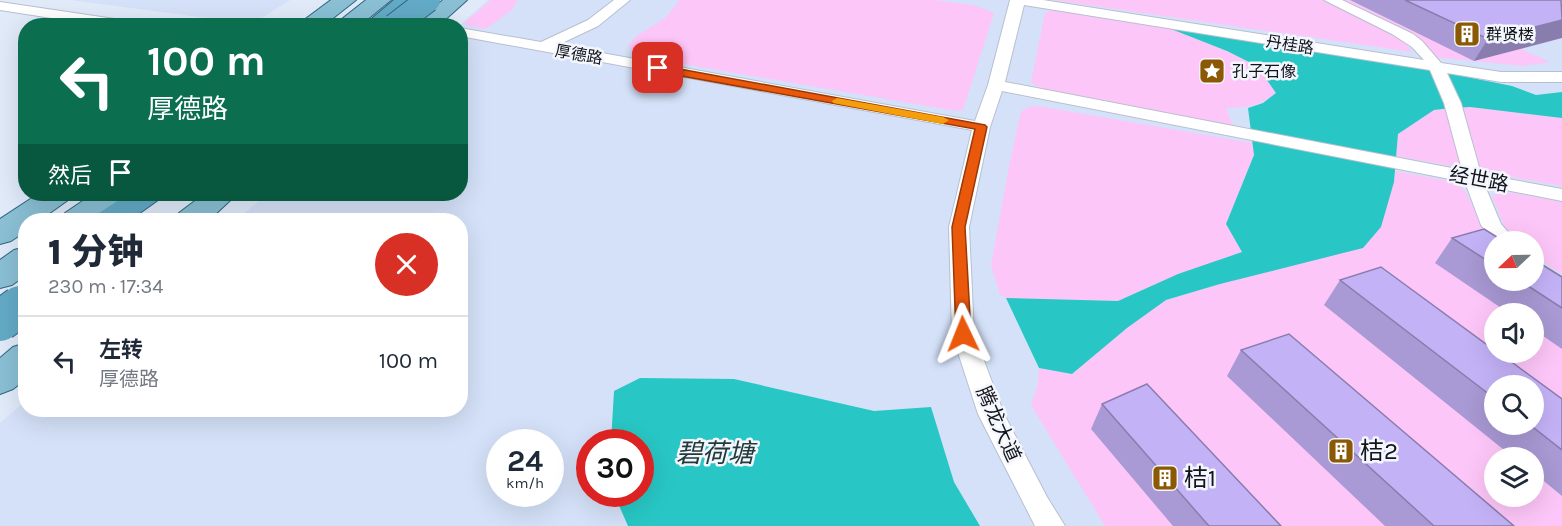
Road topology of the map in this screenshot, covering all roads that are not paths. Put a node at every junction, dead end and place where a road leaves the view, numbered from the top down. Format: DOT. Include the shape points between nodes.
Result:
graph roads {
  1 [pos="345,0"];
  2 [pos="380,0"];
  3 [pos="408,0"];
  4 [pos="421,0"];
  5 [pos="428,0"];
  6 [pos="456,0"];
  7 [pos="623,0"];
  8 [pos="1018,0"];
  9 [pos="1331,0"];
  10 [pos="0,6"];
  11 [pos="22,9"];
  12 [pos="82,18"];
  13 [pos="319,18"];
  14 [pos="355,18"];
  15 [pos="392,18"];
  16 [pos="396,18"];
  17 [pos="397,18"];
  18 [pos="434,18"];
  19 [pos="0,20"];
  20 [pos="468,33"];
  21 [pos="543,47"];
  22 [pos="1438,69"];
  23 [pos="1562,77"];
  24 [pos="996,85"];
  25 [pos="981,127"];
  26 [pos="1472,178"];
  27 [pos="1562,195"];
  28 [pos="49,201"];
  29 [pos="52,201"];
  30 [pos="102,201"];
  31 [pos="137,201"];
  32 [pos="153,201"];
  33 [pos="161,201"];
  34 [pos="213,201"];
  35 [pos="31,213"];
  36 [pos="39,213"];
  37 [pos="86,213"];
  38 [pos="120,213"];
  39 [pos="136,213"];
  40 [pos="145,213"];
  41 [pos="199,213"];
  42 [pos="18,222"];
  43 [pos="1497,231"];
  44 [pos="18,233"];
  45 [pos="0,234"];
  46 [pos="0,249"];
  47 [pos="18,264"];
  48 [pos="0,277"];
  49 [pos="18,364"];
  50 [pos="0,379"];
  51 [pos="1051,526"];
  1 -- 13 [label="main road"];
  2 -- 14 [label="main road"];
  3 -- 15 [label="highway"];
  4 -- 16 [label="main road"];
  5 -- 17 [label="highway, bridge"];
  6 -- 18 [label="main road"];
  7 -- 21 [label="street" via="593,23"];
  8 -- 22 [label="street, 丹桂路"];
  8 -- 24 [label="street, 腾龙大道"];
  9 -- 22 [label="street" via="1418,44"];
  10 -- 11 [label="street"];
  11 -- 12 [label="street"];
  11 -- 19 [label="street"];
  20 -- 21 [label="street, 厚德路"];
  21 -- 25 [label="street, 厚德路"];
  22 -- 23 [label="street, 丹桂路" via="1501,77"];
  22 -- 26 [label="street"];
  24 -- 25 [label="street, 腾龙大道"];
  24 -- 26 [label="street, 经世路"];
  25 -- 51 [label="street, 腾龙大道" via="959,227 963,334 991,414"];
  26 -- 27 [label="street, 经世路"];
  26 -- 43 [label="street"];
  28 -- 35 [label="main road"];
  29 -- 36 [label="main road"];
  30 -- 37 [label="main road"];
  31 -- 38 [label="highway"];
  32 -- 39 [label="main road"];
  33 -- 40 [label="highway"];
  34 -- 41 [label="main road"];
  42 -- 45 [label="main road"];
  44 -- 46 [label="main road"];
  47 -- 48 [label="main road"];
  49 -- 50 [label="main road"];
}
